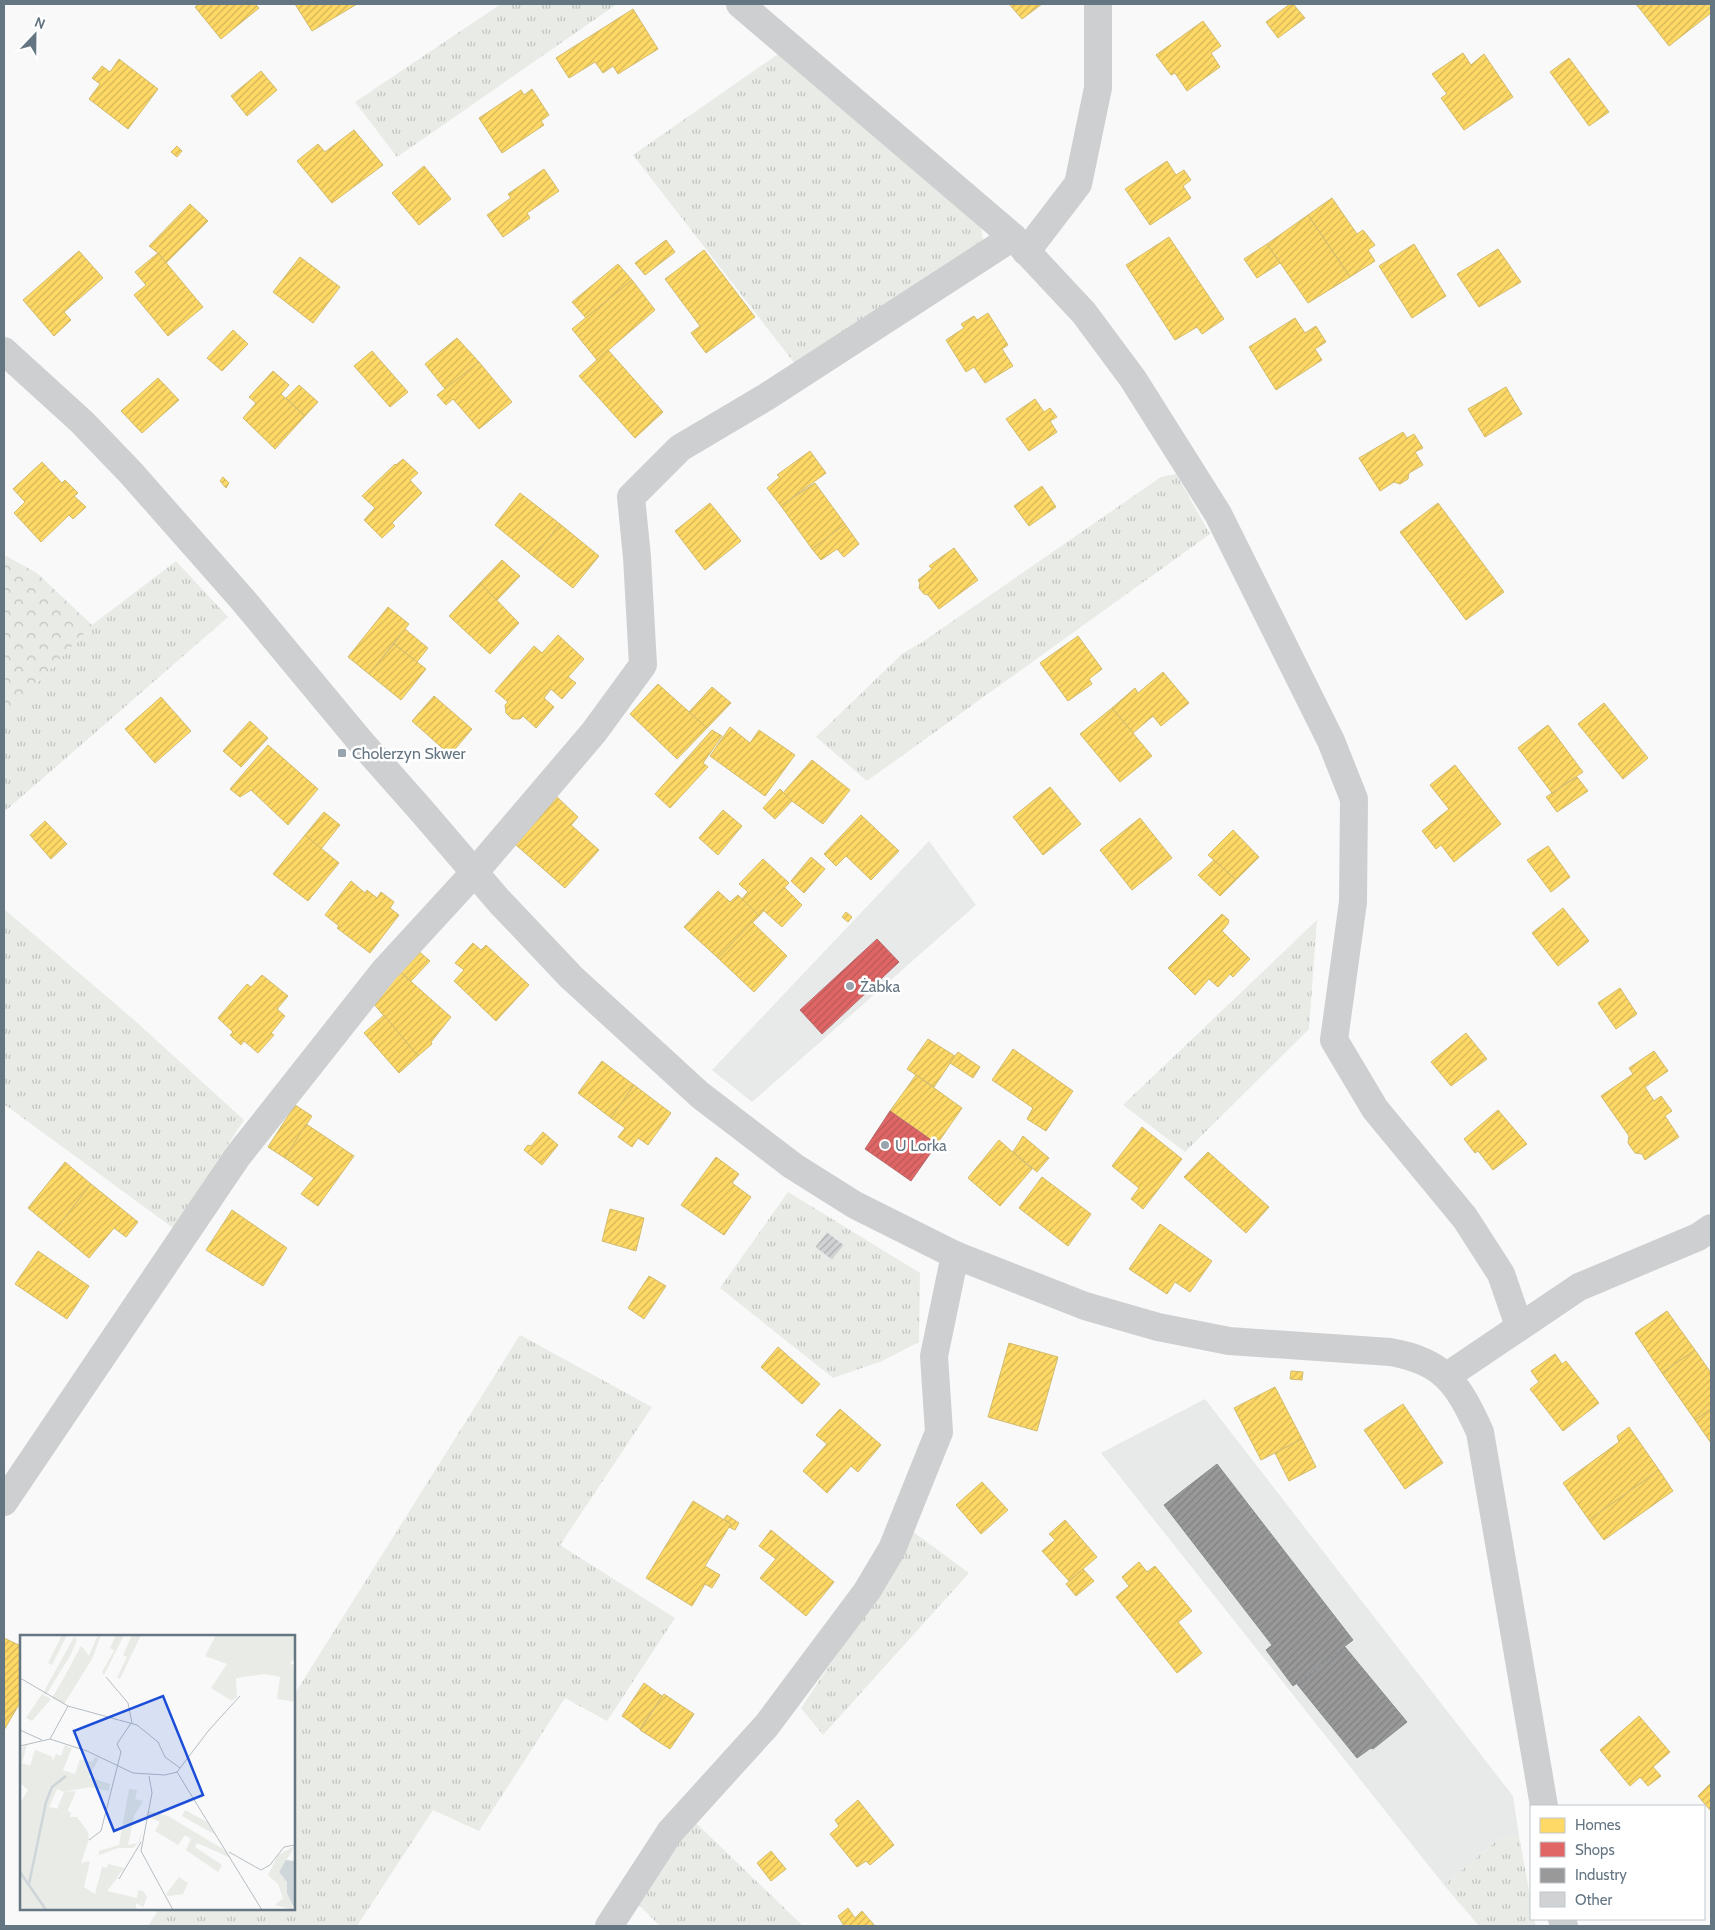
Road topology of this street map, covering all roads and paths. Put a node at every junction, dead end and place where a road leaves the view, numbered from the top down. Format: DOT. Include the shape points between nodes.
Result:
graph roads {
  1 [pos="740,4"];
  2 [pos="1098,4"];
  3 [pos="1019,245"];
  4 [pos="4,351"];
  5 [pos="474,873"];
  6 [pos="1711,1228"];
  7 [pos="955,1255"];
  8 [pos="1519,1326"];
  9 [pos="1447,1376"];
  10 [pos="4,1502"];
  11 [pos="1544,1805"];
  12 [pos="609,1926"];
  1 -- 3 [label="street"];
  2 -- 3 [label="street" via="1098,88 1078,184"];
  3 -- 5 [label="street" via="680,448 631,497 643,665 594,732"];
  3 -- 8 [label="street" via="1084,313 1133,379 1218,514 1332,741 1354,799 1353,902 1334,1040 1375,1109 1465,1218 1501,1274"];
  4 -- 5 [label="street" via="82,422 131,473"];
  5 -- 7 [label="street" via="571,978 700,1095 793,1166 837,1195"];
  5 -- 10 [label="street" via="384,970 237,1157"];
  6 -- 8 [label="street" via="1698,1237 1579,1287"];
  7 -- 9 [label="street" via="1085,1306 1158,1327 1229,1341 1390,1352 1424,1360"];
  7 -- 12 [label="street" via="934,1356 939,1432 892,1549 867,1591 767,1725 670,1832"];
  8 -- 9 [label="street"];
  9 -- 11 [label="street" via="1468,1406 1480,1432"];
}
